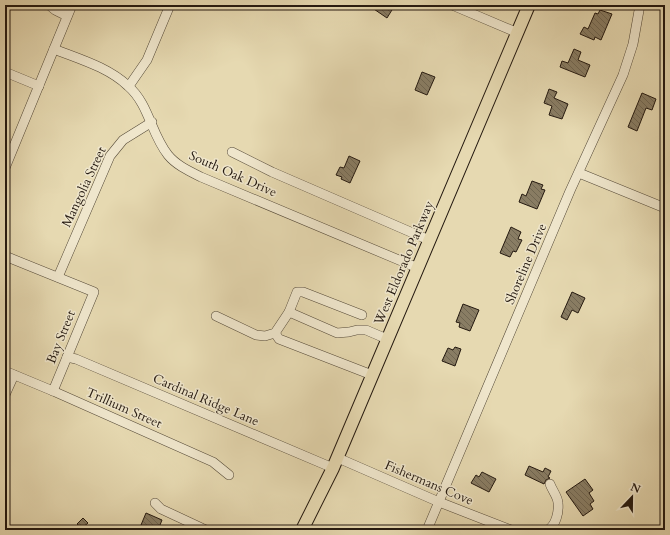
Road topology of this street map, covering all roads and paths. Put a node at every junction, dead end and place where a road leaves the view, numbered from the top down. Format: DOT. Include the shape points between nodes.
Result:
graph roads {
  1 [pos="49,5"];
  2 [pos="72,5"];
  3 [pos="170,5"];
  4 [pos="452,5"];
  5 [pos="530,5"];
  6 [pos="640,5"];
  7 [pos="67,16"];
  8 [pos="518,33"];
  9 [pos="54,49"];
  10 [pos="5,72"];
  11 [pos="39,86"];
  12 [pos="129,86"];
  13 [pos="152,122"];
  14 [pos="232,152"];
  15 [pos="5,168"];
  16 [pos="579,173"];
  17 [pos="665,208"];
  18 [pos="430,240"];
  19 [pos="5,256"];
  20 [pos="418,268"];
  21 [pos="58,277"];
  22 [pos="289,312"];
  23 [pos="362,315"];
  24 [pos="216,316"];
  25 [pos="275,333"];
  26 [pos="387,339"];
  27 [pos="67,357"];
  28 [pos="5,371"];
  29 [pos="14,375"];
  30 [pos="372,375"];
  31 [pos="53,391"];
  32 [pos="5,395"];
  33 [pos="335,463"];
  34 [pos="229,475"];
  35 [pos="550,484"];
  36 [pos="439,502"];
  37 [pos="155,503"];
  38 [pos="206,530"];
  39 [pos="302,530"];
  40 [pos="427,530"];
  41 [pos="511,530"];
  42 [pos="548,530"];
  1 -- 7 [label="street"];
  2 -- 7 [label="street"];
  3 -- 12 [label="street" via="147,60"];
  4 -- 8 [label="street"];
  5 -- 8 [label="main road, West Eldorado Parkway"];
  6 -- 16 [label="street, Shoreline Drive" via="633,44 623,75"];
  7 -- 9 [label="street"];
  8 -- 18 [label="main road, West Eldorado Parkway"];
  9 -- 11 [label="street"];
  9 -- 12 [label="street, South Oak Drive" via="111,73"];
  10 -- 11 [label="street"];
  11 -- 15 [label="street"];
  12 -- 13 [label="street, South Oak Drive"];
  13 -- 20 [label="street, South Oak Drive" via="168,155 201,177"];
  13 -- 21 [label="street, Mangolia Street" via="123,140 110,156"];
  14 -- 18 [label="street" via="272,172"];
  16 -- 17 [label="street"];
  16 -- 36 [label="street, Shoreline Drive"];
  18 -- 20 [label="main road, West Eldorado Parkway"];
  19 -- 21 [label="street"];
  20 -- 26 [label="main road, West Eldorado Parkway"];
  21 -- 27 [label="street, Bay Street" via="94,292"];
  22 -- 23 [label="street" via="297,292 303,292"];
  22 -- 25 [label="street"];
  22 -- 26 [label="street" via="337,333 366,330"];
  24 -- 25 [label="street" via="256,335"];
  25 -- 30 [label="street" via="279,339"];
  26 -- 30 [label="main road, West Eldorado Parkway"];
  27 -- 31 [label="street, Bay Street"];
  27 -- 33 [label="street, Cardinal Ridge Lane"];
  28 -- 29 [label="street, Trillium Street"];
  29 -- 31 [label="street, Trillium Street"];
  29 -- 32 [label="street"];
  30 -- 33 [label="main road, West Eldorado Parkway"];
  31 -- 34 [label="street, Trillium Street" via="213,462"];
  33 -- 36 [label="street, Fishermans Cove"];
  33 -- 39 [label="main road, West Eldorado Parkway"];
  35 -- 42 [label="street" via="558,502 557,518"];
  36 -- 40 [label="street, Shoreline Drive"];
  36 -- 41 [label="street, Fishermans Cove"];
  37 -- 38 [label="street" via="161,509"];
}
